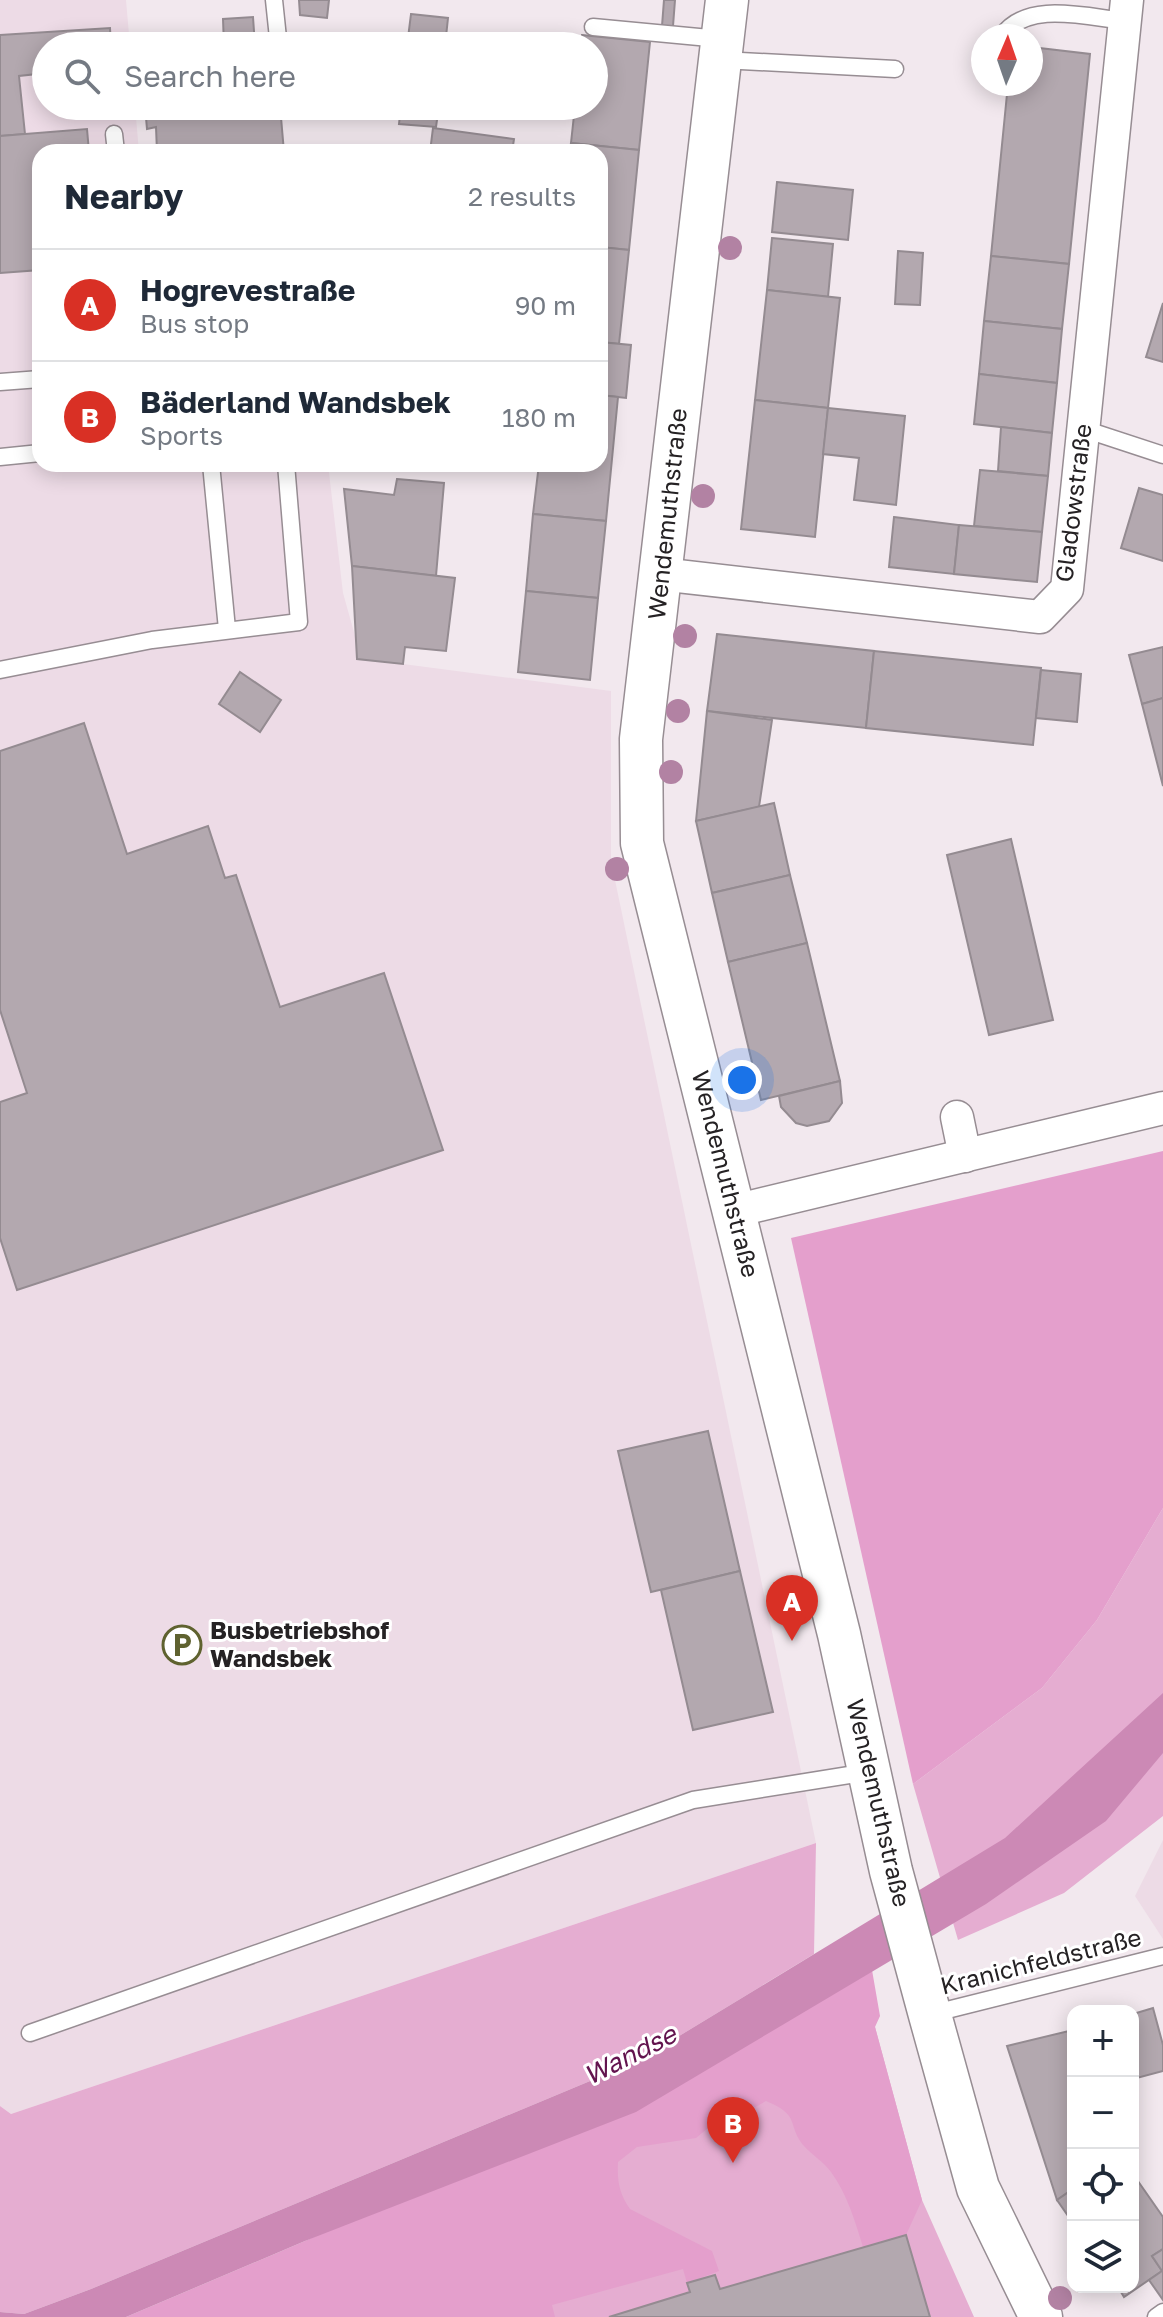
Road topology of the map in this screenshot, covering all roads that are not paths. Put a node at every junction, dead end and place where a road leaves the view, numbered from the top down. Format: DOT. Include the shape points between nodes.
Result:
graph roads {
  1 [pos="274,0"];
  2 [pos="1126,10"];
  3 [pos="1013,24"];
  4 [pos="593,27"];
  5 [pos="277,32"];
  6 [pos="723,33"];
  7 [pos="895,69"];
  8 [pos="114,134"];
  9 [pos="115,144"];
  10 [pos="32,380"];
  11 [pos="0,382"];
  12 [pos="1084,429"];
  13 [pos="32,454"];
  14 [pos="1163,455"];
  15 [pos="0,457"];
  16 [pos="212,472"];
  17 [pos="287,472"];
  18 [pos="660,574"];
  19 [pos="227,629"];
  20 [pos="0,670"];
  21 [pos="1163,1108"];
  22 [pos="957,1117"];
  23 [pos="965,1156"];
  24 [pos="734,1211"];
  25 [pos="870,1771"];
  26 [pos="1163,1956"];
  27 [pos="930,2015"];
  28 [pos="30,2033"];
  29 [pos="1163,2312"];
  30 [pos="1041,2317"];
  31 [pos="1156,2317"];
  1 -- 5 [label="lane"];
  2 -- 3 [label="lane" via="1034,11"];
  2 -- 12 [label="street, Gladowstraße"];
  4 -- 6 [label="lane"];
  6 -- 7 [label="lane"];
  6 -- 18 [label="street, Wendemuthstraße"];
  8 -- 9 [label="lane"];
  10 -- 11 [label="lane"];
  12 -- 14 [label="lane"];
  12 -- 18 [label="street, Gladowstraße" via="1067,589 1040,617"];
  13 -- 15 [label="lane"];
  16 -- 19 [label="lane"];
  17 -- 19 [label="lane" via="299,622"];
  18 -- 24 [label="street, Wendemuthstraße" via="641,739 642,843"];
  19 -- 20 [label="lane"];
  21 -- 23 [label="street"];
  22 -- 23 [label="street"];
  23 -- 24 [label="street"];
  24 -- 25 [label="street, Wendemuthstraße"];
  25 -- 27 [label="street, Wendemuthstraße"];
  25 -- 28 [label="lane" via="693,1800"];
  26 -- 27 [label="lane, Kranichfeldstraße"];
  27 -- 30 [label="street, Wendemuthstraße" via="978,2188"];
  29 -- 31 [label="lane"];
}
